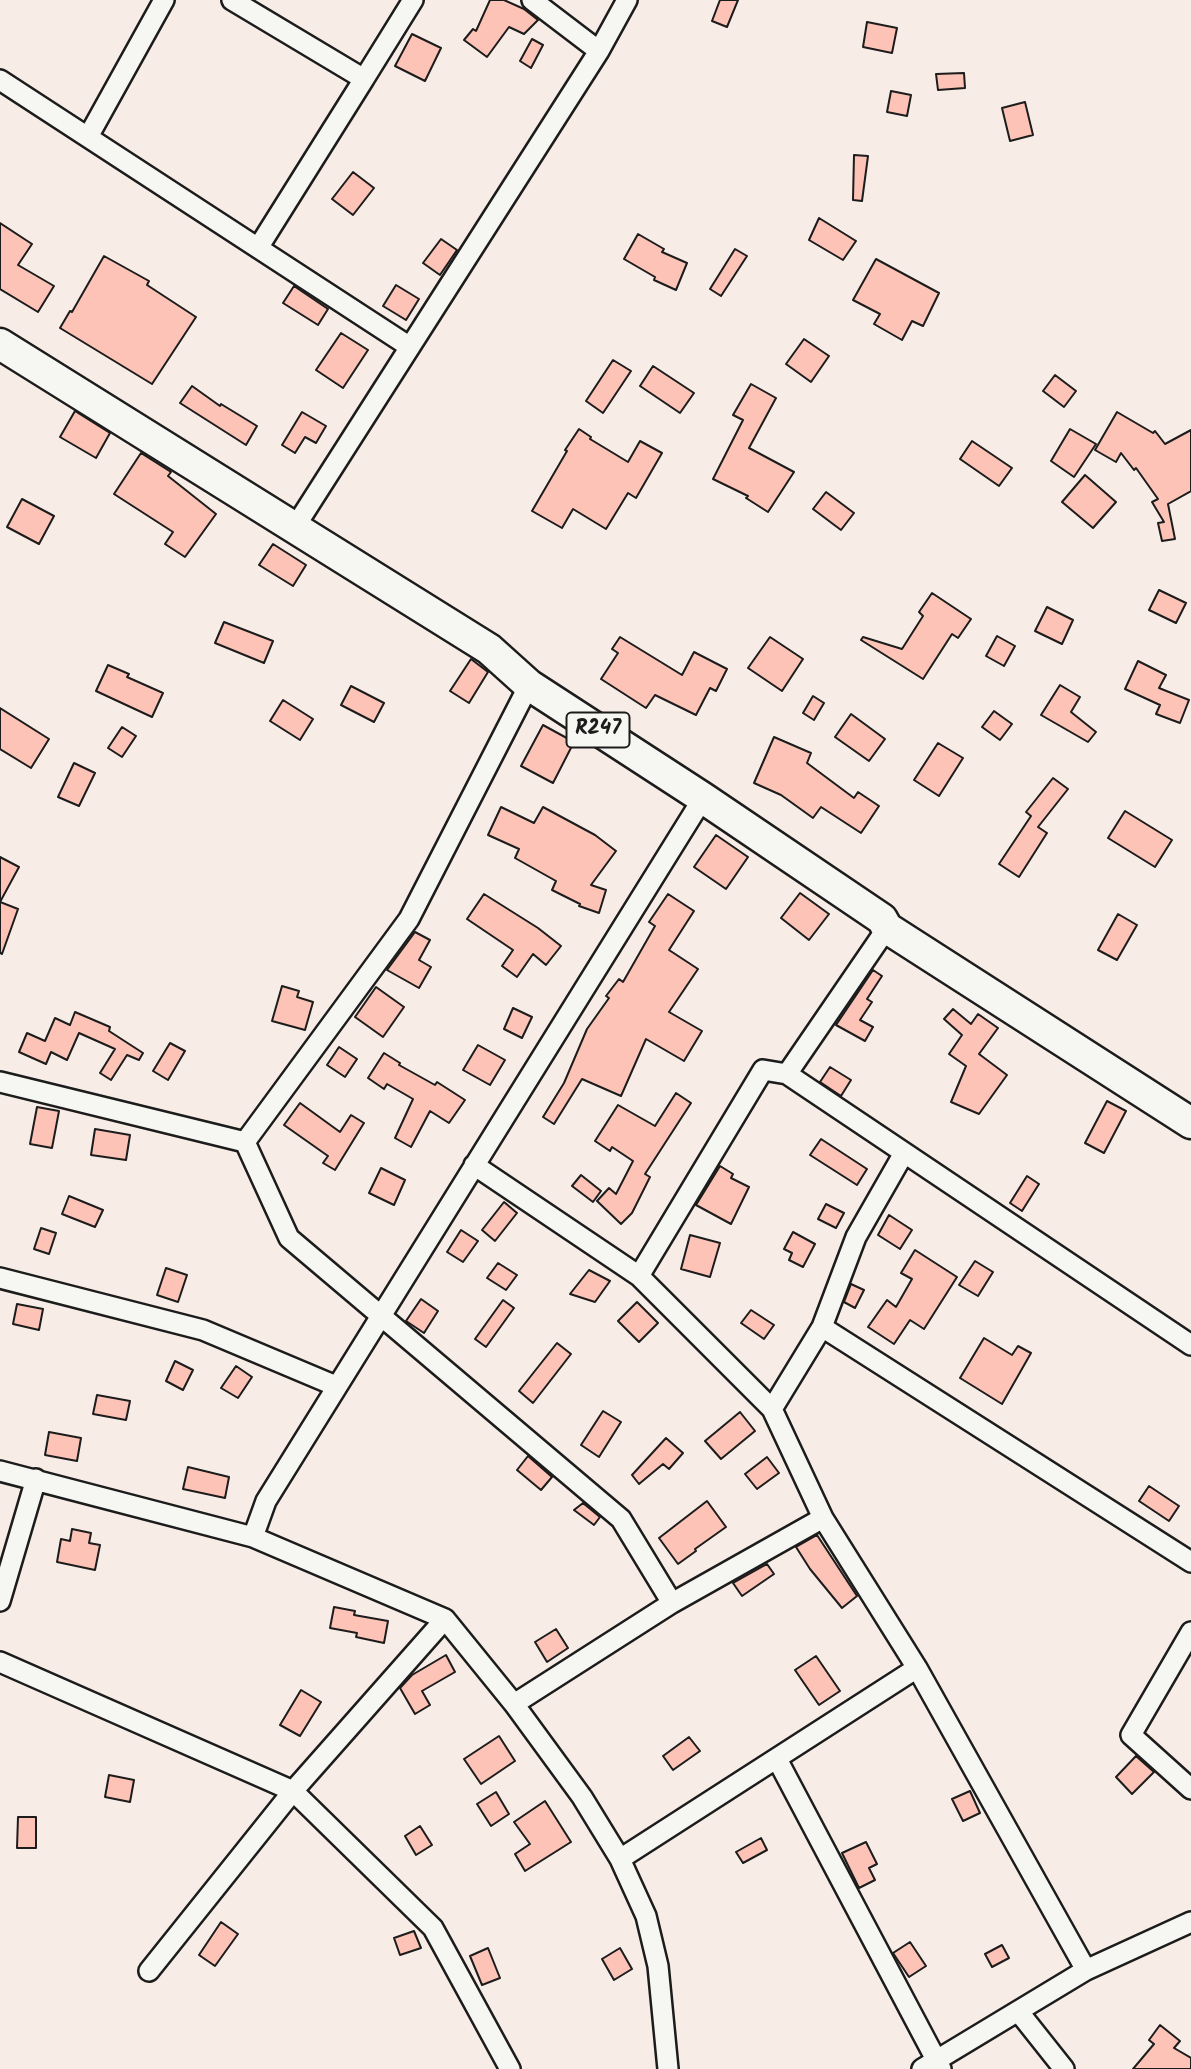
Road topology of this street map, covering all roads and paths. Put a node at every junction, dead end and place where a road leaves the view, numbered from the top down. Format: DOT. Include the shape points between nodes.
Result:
graph roads {
  1 [pos="164,0"];
  2 [pos="232,0"];
  3 [pos="413,0"];
  4 [pos="532,0"];
  5 [pos="628,0"];
  6 [pos="599,51"];
  7 [pos="364,79"];
  8 [pos="0,80"];
  9 [pos="88,137"];
  10 [pos="258,248"];
  11 [pos="0,344"];
  12 [pos="410,347"];
  13 [pos="295,527"];
  14 [pos="529,685"];
  15 [pos="703,798"];
  16 [pos="887,928"];
  17 [pos="787,1074"];
  18 [pos="0,1082"];
  19 [pos="1191,1122"];
  20 [pos="245,1142"];
  21 [pos="904,1153"];
  22 [pos="474,1165"];
  23 [pos="639,1276"];
  24 [pos="0,1278"];
  25 [pos="380,1314"];
  26 [pos="822,1327"];
  27 [pos="1191,1345"];
  28 [pos="336,1386"];
  29 [pos="772,1409"];
  30 [pos="0,1471"];
  31 [pos="36,1479"];
  32 [pos="823,1518"];
  33 [pos="253,1537"];
  34 [pos="1191,1562"];
  35 [pos="0,1601"];
  36 [pos="672,1603"];
  37 [pos="445,1619"];
  38 [pos="1191,1632"];
  39 [pos="0,1662"];
  40 [pos="917,1668"];
  41 [pos="514,1704"];
  42 [pos="777,1759"];
  43 [pos="1191,1789"];
  44 [pos="293,1791"];
  45 [pos="620,1859"];
  46 [pos="1191,1922"];
  47 [pos="1086,1970"];
  48 [pos="149,1971"];
  49 [pos="1018,2011"];
  50 [pos="933,2066"];
  51 [pos="510,2069"];
  52 [pos="668,2069"];
  53 [pos="1064,2069"];
  1 -- 9 [label="street"];
  2 -- 7 [label="street"];
  3 -- 7 [label="street"];
  4 -- 6 [label="street"];
  5 -- 6 [label="street"];
  6 -- 12 [label="street"];
  7 -- 10 [label="street"];
  8 -- 9 [label="street"];
  9 -- 10 [label="street"];
  10 -- 12 [label="street"];
  11 -- 13 [label="main road, R247"];
  12 -- 13 [label="street"];
  13 -- 14 [label="main road, R247" via="489,649"];
  14 -- 15 [label="main road, R247"];
  14 -- 20 [label="street" via="409,919"];
  15 -- 16 [label="main road, R247" via="882,919"];
  15 -- 22 [label="street"];
  16 -- 17 [label="street"];
  16 -- 19 [label="main road, R247"];
  17 -- 21 [label="street"];
  17 -- 23 [label="street" via="763,1070"];
  18 -- 20 [label="street"];
  20 -- 25 [label="street" via="289,1238"];
  21 -- 26 [label="street" via="856,1237"];
  21 -- 27 [label="street"];
  22 -- 23 [label="street"];
  22 -- 25 [label="street"];
  23 -- 29 [label="street"];
  24 -- 28 [label="street" via="203,1331"];
  25 -- 28 [label="street"];
  25 -- 36 [label="street" via="621,1519"];
  26 -- 29 [label="street"];
  26 -- 34 [label="street"];
  28 -- 33 [label="street" via="266,1501"];
  29 -- 32 [label="street"];
  30 -- 31 [label="street"];
  31 -- 33 [label="street"];
  31 -- 35 [label="street"];
  32 -- 36 [label="street"];
  32 -- 40 [label="street"];
  33 -- 37 [label="street"];
  36 -- 41 [label="street"];
  37 -- 41 [label="street"];
  37 -- 44 [label="street"];
  38 -- 43 [label="street" via="1131,1735"];
  39 -- 44 [label="street"];
  40 -- 42 [label="street"];
  40 -- 47 [label="street"];
  41 -- 45 [label="street" via="582,1797"];
  42 -- 45 [label="street"];
  42 -- 50 [label="street"];
  44 -- 48 [label="street"];
  44 -- 51 [label="street" via="433,1928"];
  45 -- 52 [label="street" via="646,1916 658,1966"];
  46 -- 47 [label="street"];
  47 -- 49 [label="street"];
  49 -- 50 [label="street"];
  49 -- 53 [label="street"];
}
